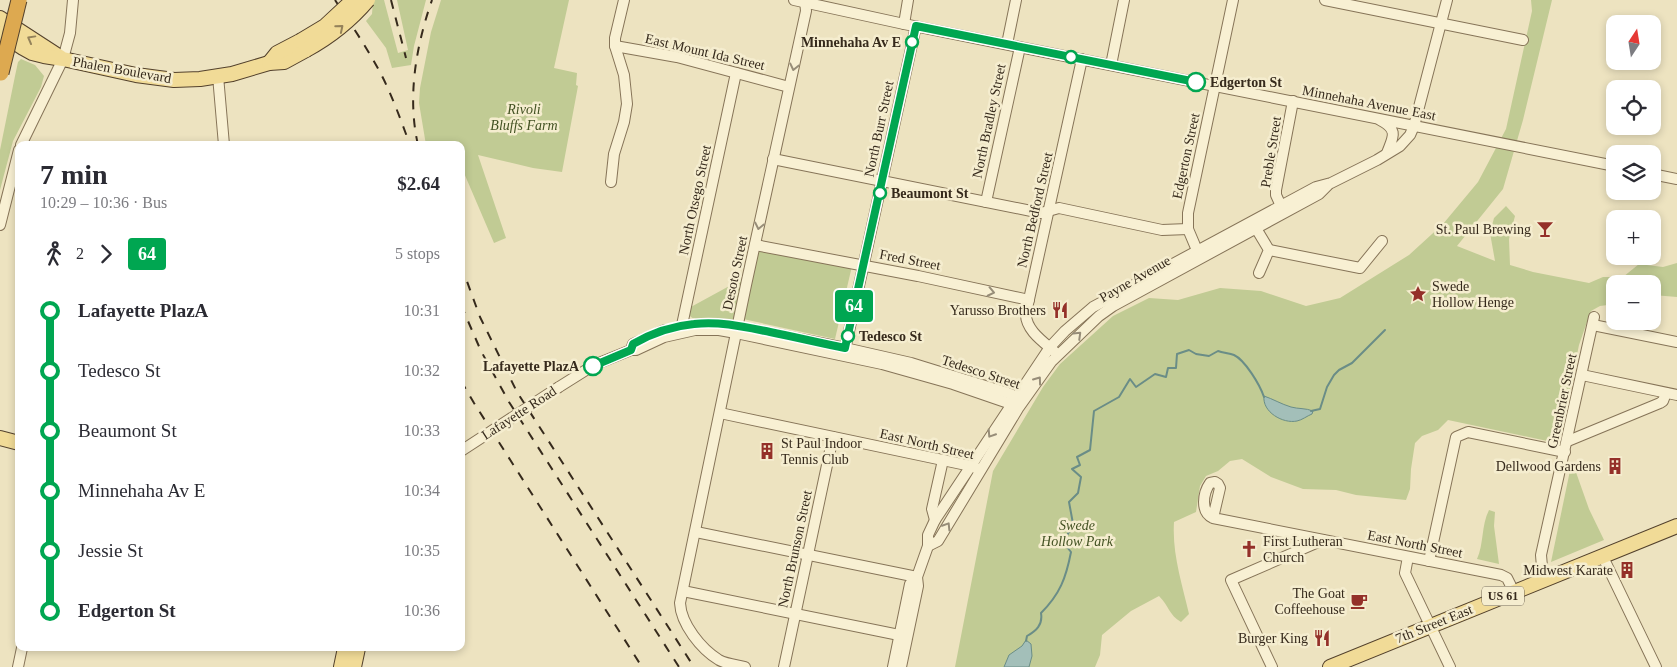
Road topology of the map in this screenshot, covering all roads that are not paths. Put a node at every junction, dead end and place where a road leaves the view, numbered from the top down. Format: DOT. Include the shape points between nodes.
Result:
graph roads {
  1 [pos="19,0"];
  2 [pos="73,0"];
  3 [pos="353,0"];
  4 [pos="368,0"];
  5 [pos="624,0"];
  6 [pos="794,0"];
  7 [pos="908,0"];
  8 [pos="1016,0"];
  9 [pos="1124,0"];
  10 [pos="1232,0"];
  11 [pos="1326,0"];
  12 [pos="1447,0"];
  13 [pos="805,1"];
  14 [pos="0,18"];
  15 [pos="904,24"];
  16 [pos="1441,24"];
  17 [pos="916,26"];
  18 [pos="0,33"];
  19 [pos="1523,40"];
  20 [pos="1006,44"];
  21 [pos="303,45"];
  22 [pos="615,46"];
  23 [pos="1020,47"];
  24 [pos="63,59"];
  25 [pos="1082,59"];
  26 [pos="1111,65"];
  27 [pos="736,72"];
  28 [pos="1,73"];
  29 [pos="218,76"];
  30 [pos="1214,85"];
  31 [pos="789,87"];
  32 [pos="1293,102"];
  33 [pos="1375,118"];
  34 [pos="1414,126"];
  35 [pos="22,141"];
  36 [pos="224,141"];
  37 [pos="1387,153"];
  38 [pos="774,159"];
  39 [pos="1606,164"];
  40 [pos="15,166"];
  41 [pos="1661,176"];
  42 [pos="1677,179"];
  43 [pos="611,182"];
  44 [pos="882,182"];
  45 [pos="1331,183"];
  46 [pos="986,202"];
  47 [pos="1281,206"];
  48 [pos="1049,211"];
  49 [pos="0,225"];
  50 [pos="1255,225"];
  51 [pos="1188,229"];
  52 [pos="1382,241"];
  53 [pos="755,246"];
  54 [pos="1269,250"];
  55 [pos="1199,254"];
  56 [pos="863,266"];
  57 [pos="1259,273"];
  58 [pos="1029,300"];
  59 [pos="695,327"];
  60 [pos="682,329"];
  61 [pos="737,329"];
  62 [pos="1677,342"];
  63 [pos="1050,347"];
  64 [pos="844,351"];
  65 [pos="1058,355"];
  66 [pos="1582,375"];
  67 [pos="1666,393"];
  68 [pos="1677,395"];
  69 [pos="1018,402"];
  70 [pos="720,413"];
  71 [pos="833,437"];
  72 [pos="0,438"];
  73 [pos="1568,441"];
  74 [pos="15,443"];
  75 [pos="0,448"];
  76 [pos="465,448"];
  77 [pos="15,450"];
  78 [pos="1565,452"];
  79 [pos="943,460"];
  80 [pos="971,466"];
  81 [pos="981,472"];
  82 [pos="1213,518"];
  83 [pos="935,520"];
  84 [pos="1677,526"];
  85 [pos="696,532"];
  86 [pos="1323,540"];
  87 [pos="928,546"];
  88 [pos="808,555"];
  89 [pos="1602,555"];
  90 [pos="1408,556"];
  91 [pos="1429,561"];
  92 [pos="917,577"];
  93 [pos="1546,578"];
  94 [pos="683,591"];
  95 [pos="1514,592"];
  96 [pos="795,614"];
  97 [pos="1430,626"];
  98 [pos="899,635"];
  99 [pos="21,651"];
  100 [pos="344,651"];
  101 [pos="357,651"];
  102 [pos="18,667"];
  103 [pos="341,667"];
  104 [pos="354,667"];
  105 [pos="745,667"];
  106 [pos="784,667"];
  107 [pos="893,667"];
  108 [pos="901,667"];
  109 [pos="1272,667"];
  110 [pos="1330,667"];
  111 [pos="1450,667"];
  112 [pos="1656,667"];
  1 -- 28 [label="highway, bridge"];
  2 -- 24 [label="street" via="70,33"];
  3 -- 21 [label="main road, Phalen Boulevard, bridge"];
  21 -- 4 [label="main road, Phalen Boulevard, one-way, bridge" via="331,35"];
  5 -- 22 [label="street"];
  6 -- 13 [label="street, Minnehaha Avenue East"];
  7 -- 15 [label="street"];
  8 -- 20 [label="street"];
  9 -- 26 [label="street"];
  10 -- 30 [label="street, Edgerton Street"];
  11 -- 16 [label="street"];
  12 -- 16 [label="street, Payne Avenue"];
  13 -- 15 [label="street, Minnehaha Avenue East"];
  13 -- 31 [label="street, Desoto Street, one-way" via="806,11"];
  24 -- 14 [label="main road, one-way"];
  15 -- 17 [label="street, Minnehaha Avenue East"];
  16 -- 19 [label="street"];
  16 -- 34 [label="street, Payne Avenue"];
  17 -- 20 [label="street, Minnehaha Avenue East"];
  17 -- 44 [label="street, North Burr Street"];
  18 -- 24 [label="main road, Phalen Boulevard" via="32,53"];
  20 -- 23 [label="street, Minnehaha Avenue East"];
  21 -- 29 [label="main road, Phalen Boulevard" via="284,62"];
  22 -- 27 [label="street, East Mount Ida Street"];
  22 -- 43 [label="street" via="624,75 627,104 614,154"];
  23 -- 25 [label="street, Minnehaha Avenue East"];
  23 -- 46 [label="street, North Bradley Street"];
  24 -- 29 [label="main road, Phalen Boulevard" via="161,78 187,80"];
  24 -- 35 [label="street"];
  25 -- 26 [label="street, Minnehaha Avenue East"];
  25 -- 48 [label="street, North Bedford Street"];
  26 -- 30 [label="street, Minnehaha Avenue East"];
  27 -- 31 [label="street, East Mount Ida Street"];
  27 -- 60 [label="street, North Otsego Street"];
  29 -- 36 [label="street"];
  30 -- 32 [label="street, Minnehaha Avenue East"];
  30 -- 51 [label="street, Edgerton Street"];
  31 -- 38 [label="street, Desoto Street"];
  32 -- 33 [label="street, Minnehaha Avenue East"];
  32 -- 47 [label="street, Preble Street" via="1276,190"];
  33 -- 34 [label="street, Minnehaha Avenue East"];
  33 -- 37 [label="street" via="1393,130"];
  34 -- 37 [label="street, Payne Avenue" via="1400,146"];
  34 -- 39 [label="street, Minnehaha Avenue East"];
  37 -- 45 [label="street, Payne Avenue"];
  38 -- 44 [label="street"];
  38 -- 53 [label="street, Desoto Street, one-way"];
  40 -- 49 [label="street"];
  41 -- 42 [label="street"];
  44 -- 46 [label="street"];
  44 -- 56 [label="street, North Burr Street"];
  45 -- 47 [label="street, Payne Avenue" via="1316,187"];
  45 -- 50 [label="street, Payne Avenue" via="1319,194"];
  46 -- 48 [label="street" via="1041,213"];
  47 -- 50 [label="street, Payne Avenue"];
  48 -- 51 [label="street" via="1059,208 1162,230"];
  48 -- 58 [label="street, North Bedford Street"];
  50 -- 54 [label="street"];
  50 -- 55 [label="street, Payne Avenue"];
  51 -- 55 [label="street, Edgerton Street"];
  52 -- 54 [label="street" via="1360,268"];
  53 -- 56 [label="street, Fred Street"];
  53 -- 61 [label="street, Desoto Street"];
  54 -- 57 [label="street"];
  55 -- 63 [label="street, Payne Avenue" via="1093,307"];
  65 -- 55 [label="street, Payne Avenue, one-way" via="1106,310"];
  56 -- 58 [label="street, Fred Street, one-way"];
  56 -- 64 [label="street, North Burr Street"];
  58 -- 63 [label="street, North Bedford Street" via="1027,323"];
  59 -- 60 [label="street, Lafayette Road"];
  59 -- 61 [label="street, Tedesco Street" via="718,324"];
  60 -- 76 [label="street, Lafayette Road, bridge" via="594,365"];
  61 -- 64 [label="street, Tedesco Street"];
  61 -- 70 [label="street, Desoto Street"];
  62 -- 66 [label="street, Greenbrier Street" via="1594,321"];
  63 -- 65 [label="street, North Bedford Street"];
  63 -- 69 [label="street, Payne Avenue"];
  64 -- 69 [label="street, Tedesco Street"];
  69 -- 65 [label="street, Payne Avenue, one-way"];
  66 -- 67 [label="street"];
  66 -- 73 [label="street, Greenbrier Street"];
  67 -- 68 [label="street"];
  67 -- 73 [label="street" via="1660,403"];
  69 -- 80 [label="street, Payne Avenue, one-way"];
  69 -- 81 [label="street, Payne Avenue"];
  70 -- 71 [label="street, East North Street"];
  70 -- 85 [label="street, Desoto Street"];
  71 -- 79 [label="street, East North Street"];
  71 -- 88 [label="street, North Brunson Street"];
  72 -- 74 [label="main road"];
  73 -- 78 [label="street, Greenbrier Street"];
  75 -- 77 [label="main road"];
  78 -- 91 [label="street" via="1468,432 1456,437"];
  78 -- 93 [label="street, Greenbrier Street" via="1541,555"];
  79 -- 80 [label="street, East North Street"];
  79 -- 83 [label="street, Payne Avenue" via="932,509"];
  80 -- 81 [label="street, East North Street"];
  80 -- 83 [label="street, Payne Avenue"];
  87 -- 81 [label="street, Payne Avenue, one-way" via="938,542"];
  82 -- 86 [label="street, East North Street"];
  83 -- 87 [label="street, Payne Avenue" via="928,535"];
  84 -- 89 [label="main road, 7th Street East / US 61"];
  85 -- 88 [label="street"];
  85 -- 94 [label="street, Desoto Street"];
  86 -- 90 [label="street, East North Street"];
  86 -- 109 [label="street" via="1231,580"];
  87 -- 92 [label="street, Payne Avenue"];
  88 -- 92 [label="street"];
  88 -- 96 [label="street, North Brunson Street"];
  89 -- 93 [label="main road, 7th Street East / US 61"];
  89 -- 112 [label="street"];
  90 -- 91 [label="street, East North Street"];
  90 -- 97 [label="street" via="1406,573"];
  91 -- 95 [label="street, East North Street" via="1501,575 1507,578"];
  92 -- 98 [label="street, Payne Avenue" via="910,584"];
  92 -- 108 [label="street, Payne Avenue" via="918,586"];
  93 -- 95 [label="main road, 7th Street East / US 61"];
  94 -- 96 [label="street"];
  94 -- 105 [label="street, Desoto Street" via="681,611 689,630 714,657"];
  95 -- 97 [label="main road, 7th Street East / US 61"];
  96 -- 98 [label="street"];
  96 -- 106 [label="street, North Brunson Street"];
  97 -- 110 [label="main road, 7th Street East / US 61"];
  97 -- 111 [label="street"];
  98 -- 107 [label="street, Payne Avenue"];
  99 -- 102 [label="street"];
  100 -- 103 [label="main road"];
  101 -- 104 [label="main road"];
}
